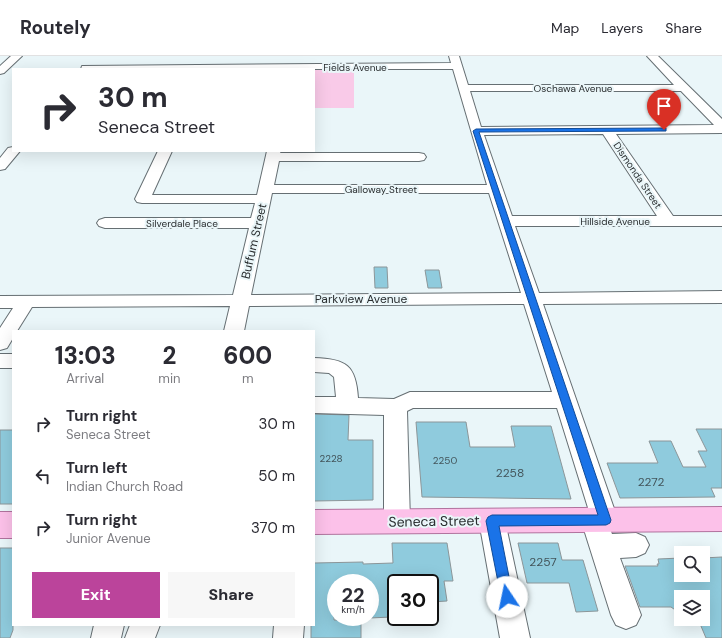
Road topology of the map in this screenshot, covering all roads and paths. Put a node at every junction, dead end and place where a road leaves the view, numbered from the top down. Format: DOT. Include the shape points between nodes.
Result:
graph roads {
  1 [pos="17,56"];
  2 [pos="652,56"];
  3 [pos="95,57"];
  4 [pos="455,61"];
  5 [pos="87,68"];
  6 [pos="293,68"];
  7 [pos="0,71"];
  8 [pos="463,88"];
  9 [pos="684,88"];
  10 [pos="722,126"];
  11 [pos="607,130"];
  12 [pos="722,130"];
  13 [pos="476,131"];
  14 [pos="12,152"];
  15 [pos="165,152"];
  16 [pos="273,154"];
  17 [pos="419,157"];
  18 [pos="0,166"];
  19 [pos="496,189"];
  20 [pos="265,194"];
  21 [pos="507,221"];
  22 [pos="668,221"];
  23 [pos="722,221"];
  24 [pos="105,223"];
  25 [pos="258,224"];
  26 [pos="722,297"];
  27 [pos="532,298"];
  28 [pos="241,300"];
  29 [pos="0,302"];
  30 [pos="26,302"];
  31 [pos="234,330"];
  32 [pos="0,343"];
  33 [pos="0,361"];
  34 [pos="12,361"];
  35 [pos="315,365"];
  36 [pos="566,400"];
  37 [pos="315,405"];
  38 [pos="347,406"];
  39 [pos="397,407"];
  40 [pos="722,519"];
  41 [pos="600,520"];
  42 [pos="492,521"];
  43 [pos="315,522"];
  44 [pos="397,522"];
  45 [pos="12,525"];
  46 [pos="0,526"];
  47 [pos="636,545"];
  48 [pos="603,547"];
  49 [pos="626,615"];
  50 [pos="145,626"];
  51 [pos="289,626"];
  52 [pos="140,638"];
  53 [pos="288,638"];
  54 [pos="515,638"];
  1 -- 7 [label="street"];
  2 -- 9 [label="street"];
  3 -- 5 [label="street"];
  4 -- 6 [label="street, Fields Avenue"];
  4 -- 8 [label="street"];
  8 -- 9 [label="street, Oschawa Avenue"];
  8 -- 13 [label="street"];
  9 -- 10 [label="street"];
  11 -- 12 [label="street"];
  11 -- 13 [label="street"];
  11 -- 22 [label="street, Dismonda Street"];
  13 -- 19 [label="street"];
  14 -- 18 [label="street"];
  15 -- 20 [label="street, Galloway Street" via="142,199"];
  16 -- 17 [label="street"];
  16 -- 20 [label="street, Buffum Street"];
  19 -- 20 [label="street, Galloway Street"];
  19 -- 21 [label="street"];
  20 -- 25 [label="street, Buffum Street"];
  21 -- 22 [label="street, Hillside Avenue"];
  21 -- 27 [label="street"];
  22 -- 23 [label="street, Hillside Avenue"];
  24 -- 25 [label="street, Silverdale Place"];
  25 -- 28 [label="street, Buffum Street"];
  26 -- 27 [label="street, Parkview Avenue"];
  27 -- 28 [label="street, Parkview Avenue"];
  27 -- 36 [label="street"];
  28 -- 30 [label="street, Parkview Avenue"];
  28 -- 31 [label="street, Buffum Street"];
  29 -- 30 [label="street, Parkview Avenue"];
  30 -- 32 [label="street"];
  33 -- 34 [label="street"];
  35 -- 38 [label="street" via="330,365 340,369 346,376"];
  36 -- 39 [label="street" via="410,400"];
  36 -- 41 [label="street"];
  37 -- 38 [label="street"];
  38 -- 39 [label="street"];
  39 -- 44 [label="street"];
  40 -- 41 [label="main road, Seneca Street"];
  41 -- 42 [label="main road, Seneca Street"];
  41 -- 48 [label="street"];
  42 -- 44 [label="main road, Seneca Street"];
  42 -- 54 [label="street"];
  43 -- 44 [label="main road, Seneca Street"];
  45 -- 46 [label="main road"];
  47 -- 48 [label="street"];
  48 -- 49 [label="street"];
  50 -- 52 [label="street"];
  51 -- 53 [label="street"];
}
